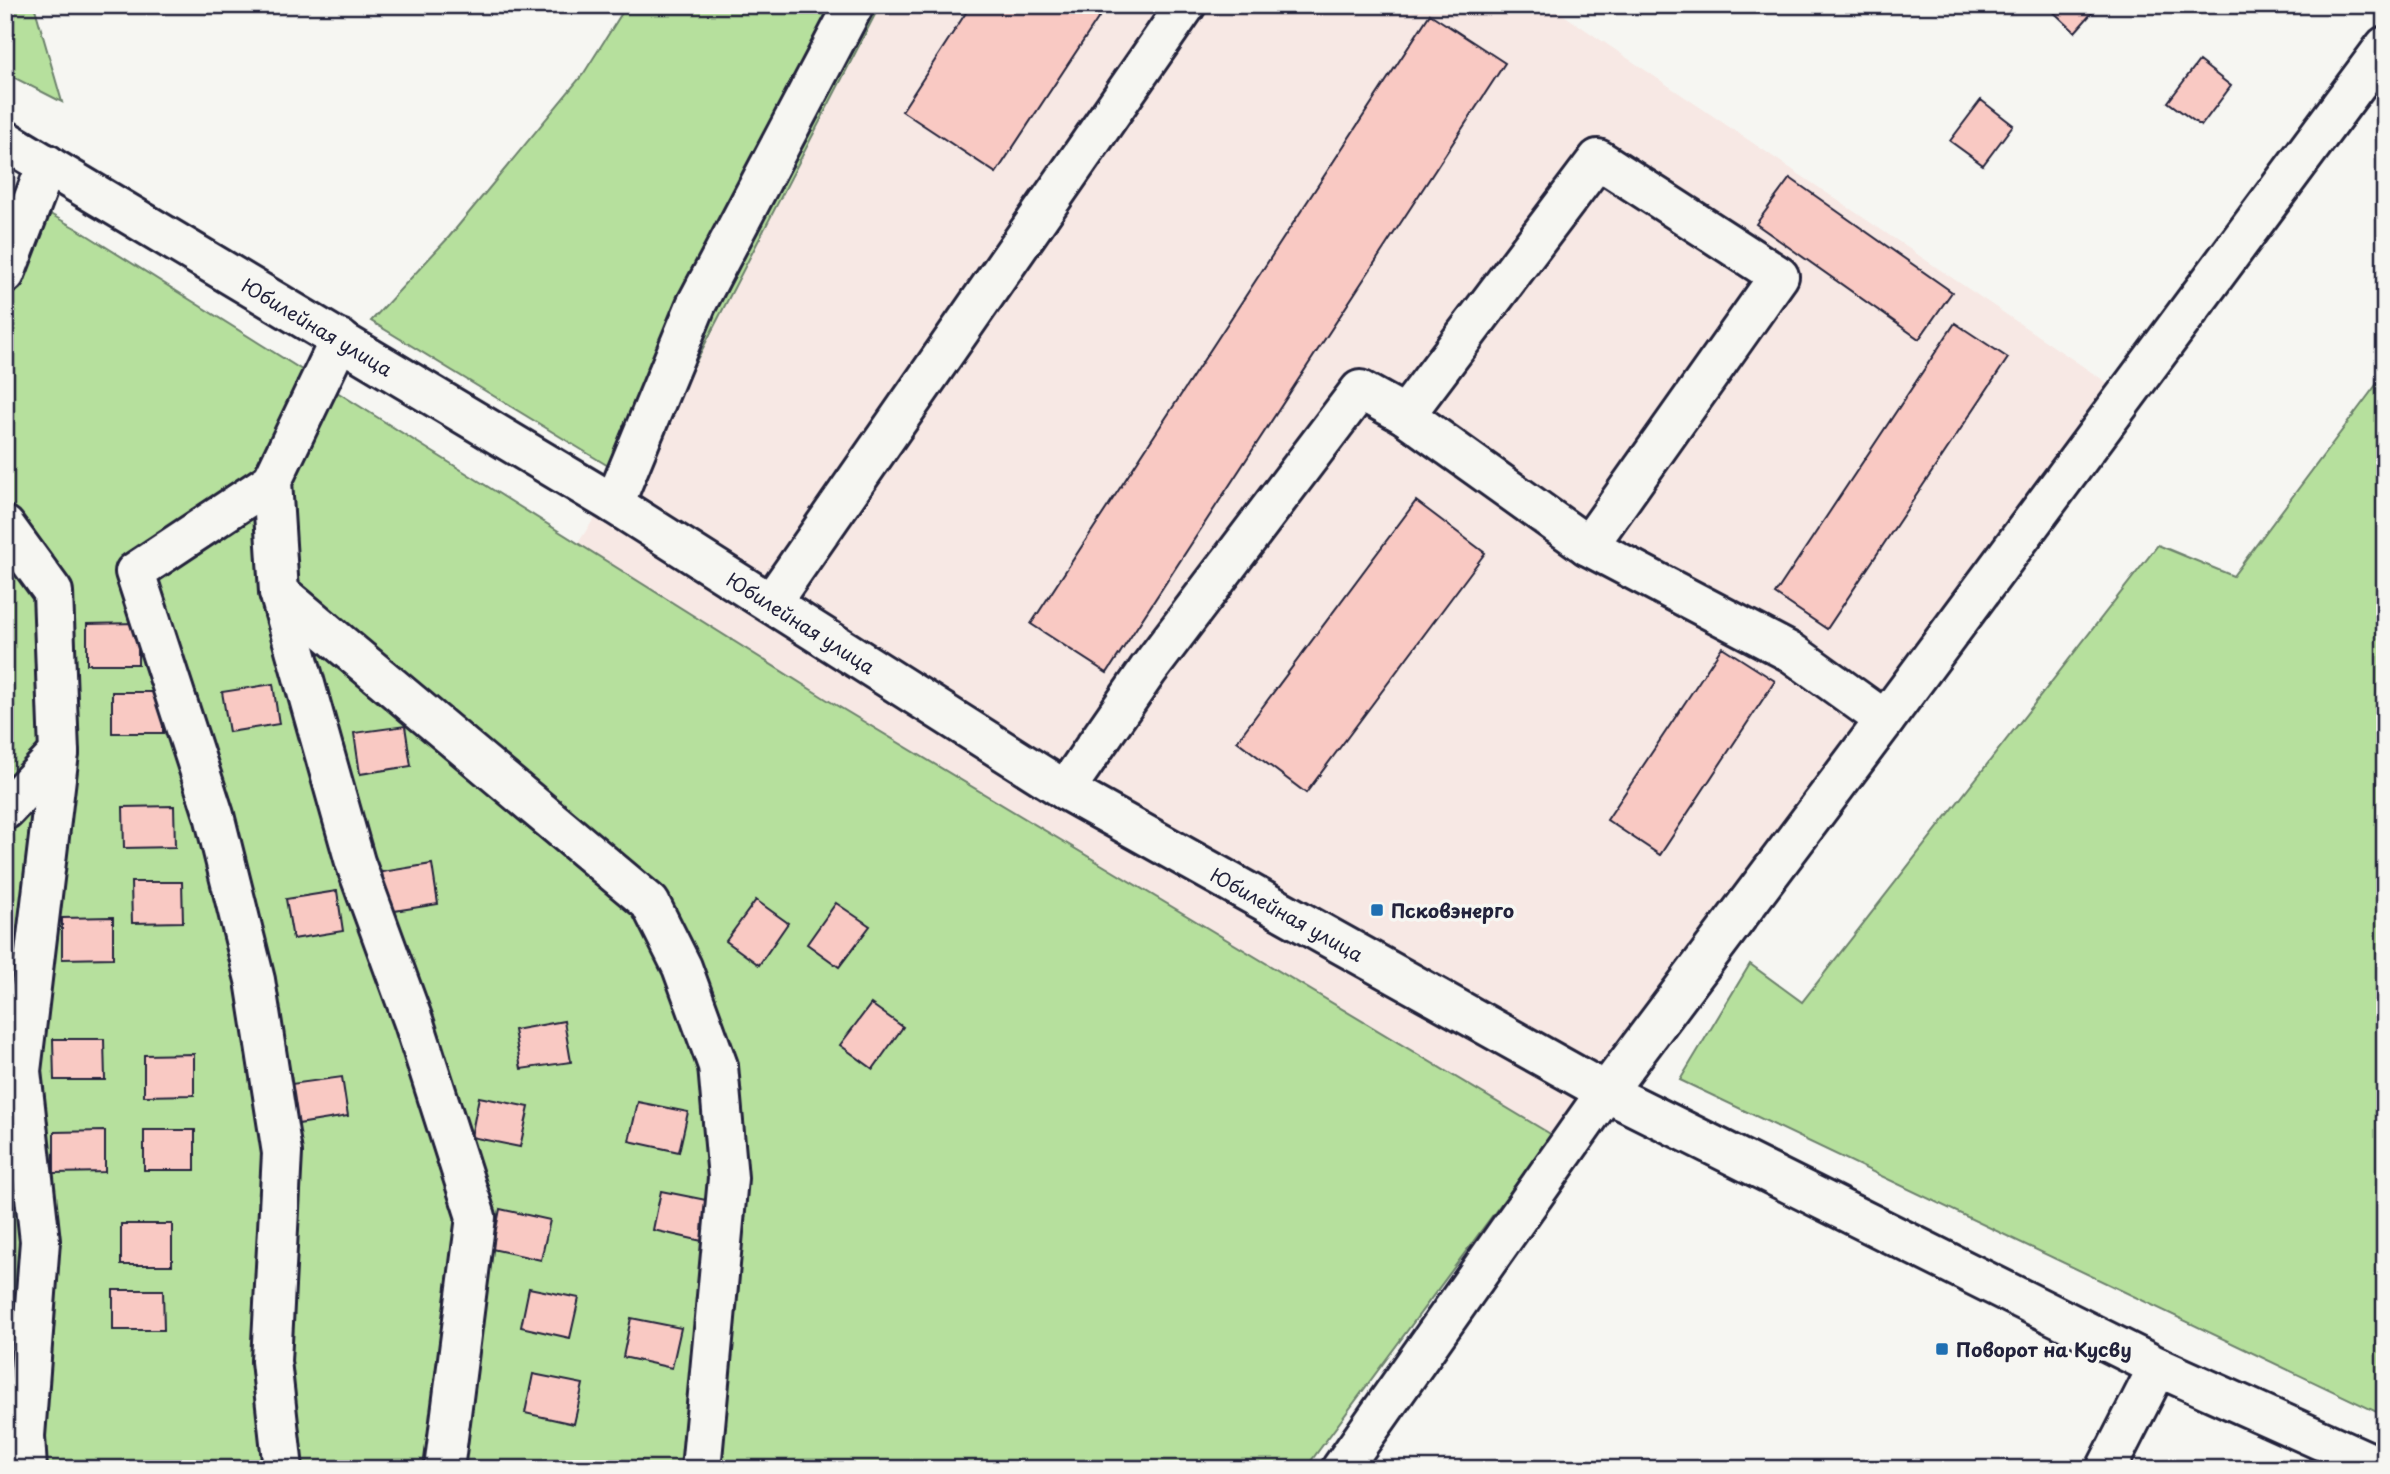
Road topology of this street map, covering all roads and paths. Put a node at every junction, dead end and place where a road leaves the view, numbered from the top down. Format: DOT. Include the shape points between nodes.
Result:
graph roads {
  1 [pos="855,5"];
  2 [pos="1186,5"];
  3 [pos="2385,46"];
  4 [pos="5,140"];
  5 [pos="47,164"];
  6 [pos="5,274"];
  7 [pos="340,339"];
  8 [pos="1405,415"];
  9 [pos="272,481"];
  10 [pos="614,504"];
  11 [pos="5,526"];
  12 [pos="1588,546"];
  13 [pos="279,592"];
  14 [pos="771,603"];
  15 [pos="1885,720"];
  16 [pos="59,753"];
  17 [pos="1065,790"];
  18 [pos="5,810"];
  19 [pos="1606,1092"];
  20 [pos="2158,1367"];
  21 [pos="27,1469"];
  22 [pos="283,1469"];
  23 [pos="444,1469"];
  24 [pos="701,1469"];
  25 [pos="1341,1469"];
  26 [pos="2106,1469"];
  27 [pos="2385,1469"];
  1 -- 10 [label="street" via="696,305"];
  2 -- 14 [label="street"];
  3 -- 15 [label="street"];
  4 -- 5 [label="street, Юбилейная улица"];
  5 -- 6 [label="street"];
  5 -- 7 [label="street, Юбилейная улица"];
  7 -- 9 [label="street"];
  7 -- 10 [label="street, Юбилейная улица"];
  8 -- 12 [label="street"];
  8 -- 12 [label="street" via="1598,159 1779,276"];
  8 -- 17 [label="street" via="1360,390 1148,670"];
  9 -- 13 [label="street"];
  9 -- 22 [label="street" via="135,572 214,816 256,980 282,1153 271,1361"];
  10 -- 14 [label="street, Юбилейная улица"];
  11 -- 16 [label="street" via="53,592"];
  12 -- 15 [label="street" via="1792,653"];
  13 -- 23 [label="street" via="355,862 414,1023 476,1217"];
  13 -- 24 [label="street" via="650,903 682,967 718,1066 728,1178"];
  14 -- 17 [label="street, Юбилейная улица"];
  15 -- 19 [label="street"];
  16 -- 18 [label="street"];
  16 -- 21 [label="street" via="21,1071 40,1241 25,1436"];
  17 -- 19 [label="street, Юбилейная улица"];
  19 -- 20 [label="street, Юбилейная улица"];
  19 -- 25 [label="street"];
  20 -- 26 [label="street"];
  20 -- 27 [label="street, Юбилейная улица"];
}
